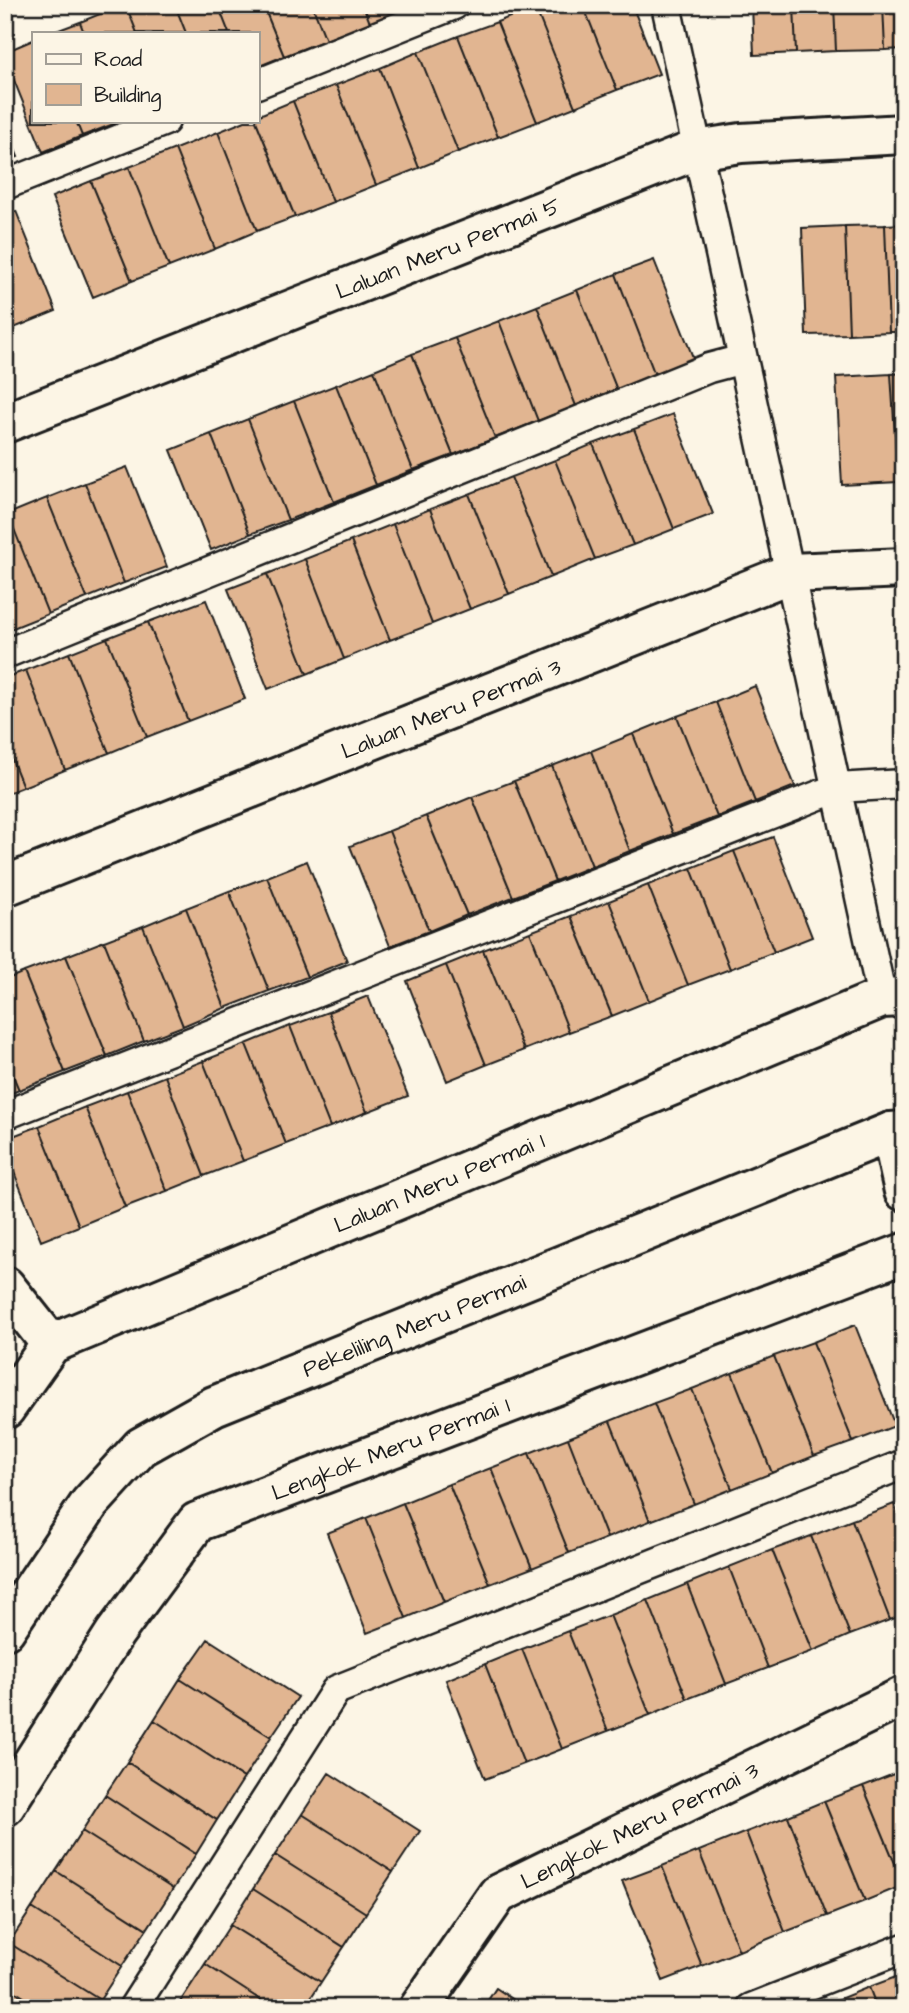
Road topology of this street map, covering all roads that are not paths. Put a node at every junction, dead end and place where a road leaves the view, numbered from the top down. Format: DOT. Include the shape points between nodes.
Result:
graph roads {
  1 [pos="454,5"];
  2 [pos="666,5"];
  3 [pos="259,83"];
  4 [pos="162,122"];
  5 [pos="904,135"];
  6 [pos="696,150"];
  7 [pos="5,185"];
  8 [pos="743,359"];
  9 [pos="5,423"];
  10 [pos="904,568"];
  11 [pos="791,573"];
  12 [pos="5,654"];
  13 [pos="904,785"];
  14 [pos="837,788"];
  15 [pos="5,886"];
  16 [pos="893,998"];
  17 [pos="5,1115"];
  18 [pos="897,1132"];
  19 [pos="904,1191"];
  20 [pos="904,1253"];
  21 [pos="5,1286"];
  22 [pos="51,1344"];
  23 [pos="5,1409"];
  24 [pos="904,1464"];
  25 [pos="5,1630"];
  26 [pos="904,1696"];
  27 [pos="5,1806"];
  28 [pos="904,1948"];
  29 [pos="134,2008"];
  30 [pos="419,2008"];
  31 [pos="751,2008"];
  1 -- 3 [label="lane"];
  2 -- 6 [label="lane"];
  4 -- 7 [label="lane"];
  5 -- 6 [label="street, Laluan Meru Permai 5" via="741,143"];
  6 -- 8 [label="lane"];
  6 -- 9 [label="street, Laluan Meru Permai 5"];
  8 -- 11 [label="lane"];
  8 -- 12 [label="lane" via="696,373"];
  10 -- 11 [label="street, Laluan Meru Permai 3"];
  11 -- 14 [label="lane"];
  11 -- 15 [label="street, Laluan Meru Permai 3"];
  13 -- 14 [label="lane"];
  14 -- 16 [label="lane"];
  14 -- 17 [label="lane"];
  16 -- 22 [label="street, Laluan Meru Permai 1"];
  18 -- 19 [label="street"];
  18 -- 25 [label="street, Pekeliling Meru Permai" via="214,1406 141,1447 90,1503"];
  20 -- 27 [label="street, Lengkok Meru Permai 1" via="197,1522 116,1633"];
  21 -- 22 [label="street"];
  22 -- 23 [label="street"];
  24 -- 29 [label="lane" via="336,1690"];
  26 -- 30 [label="street, Lengkok Meru Permai 3" via="498,1894"];
  28 -- 31 [label="lane"];
}
